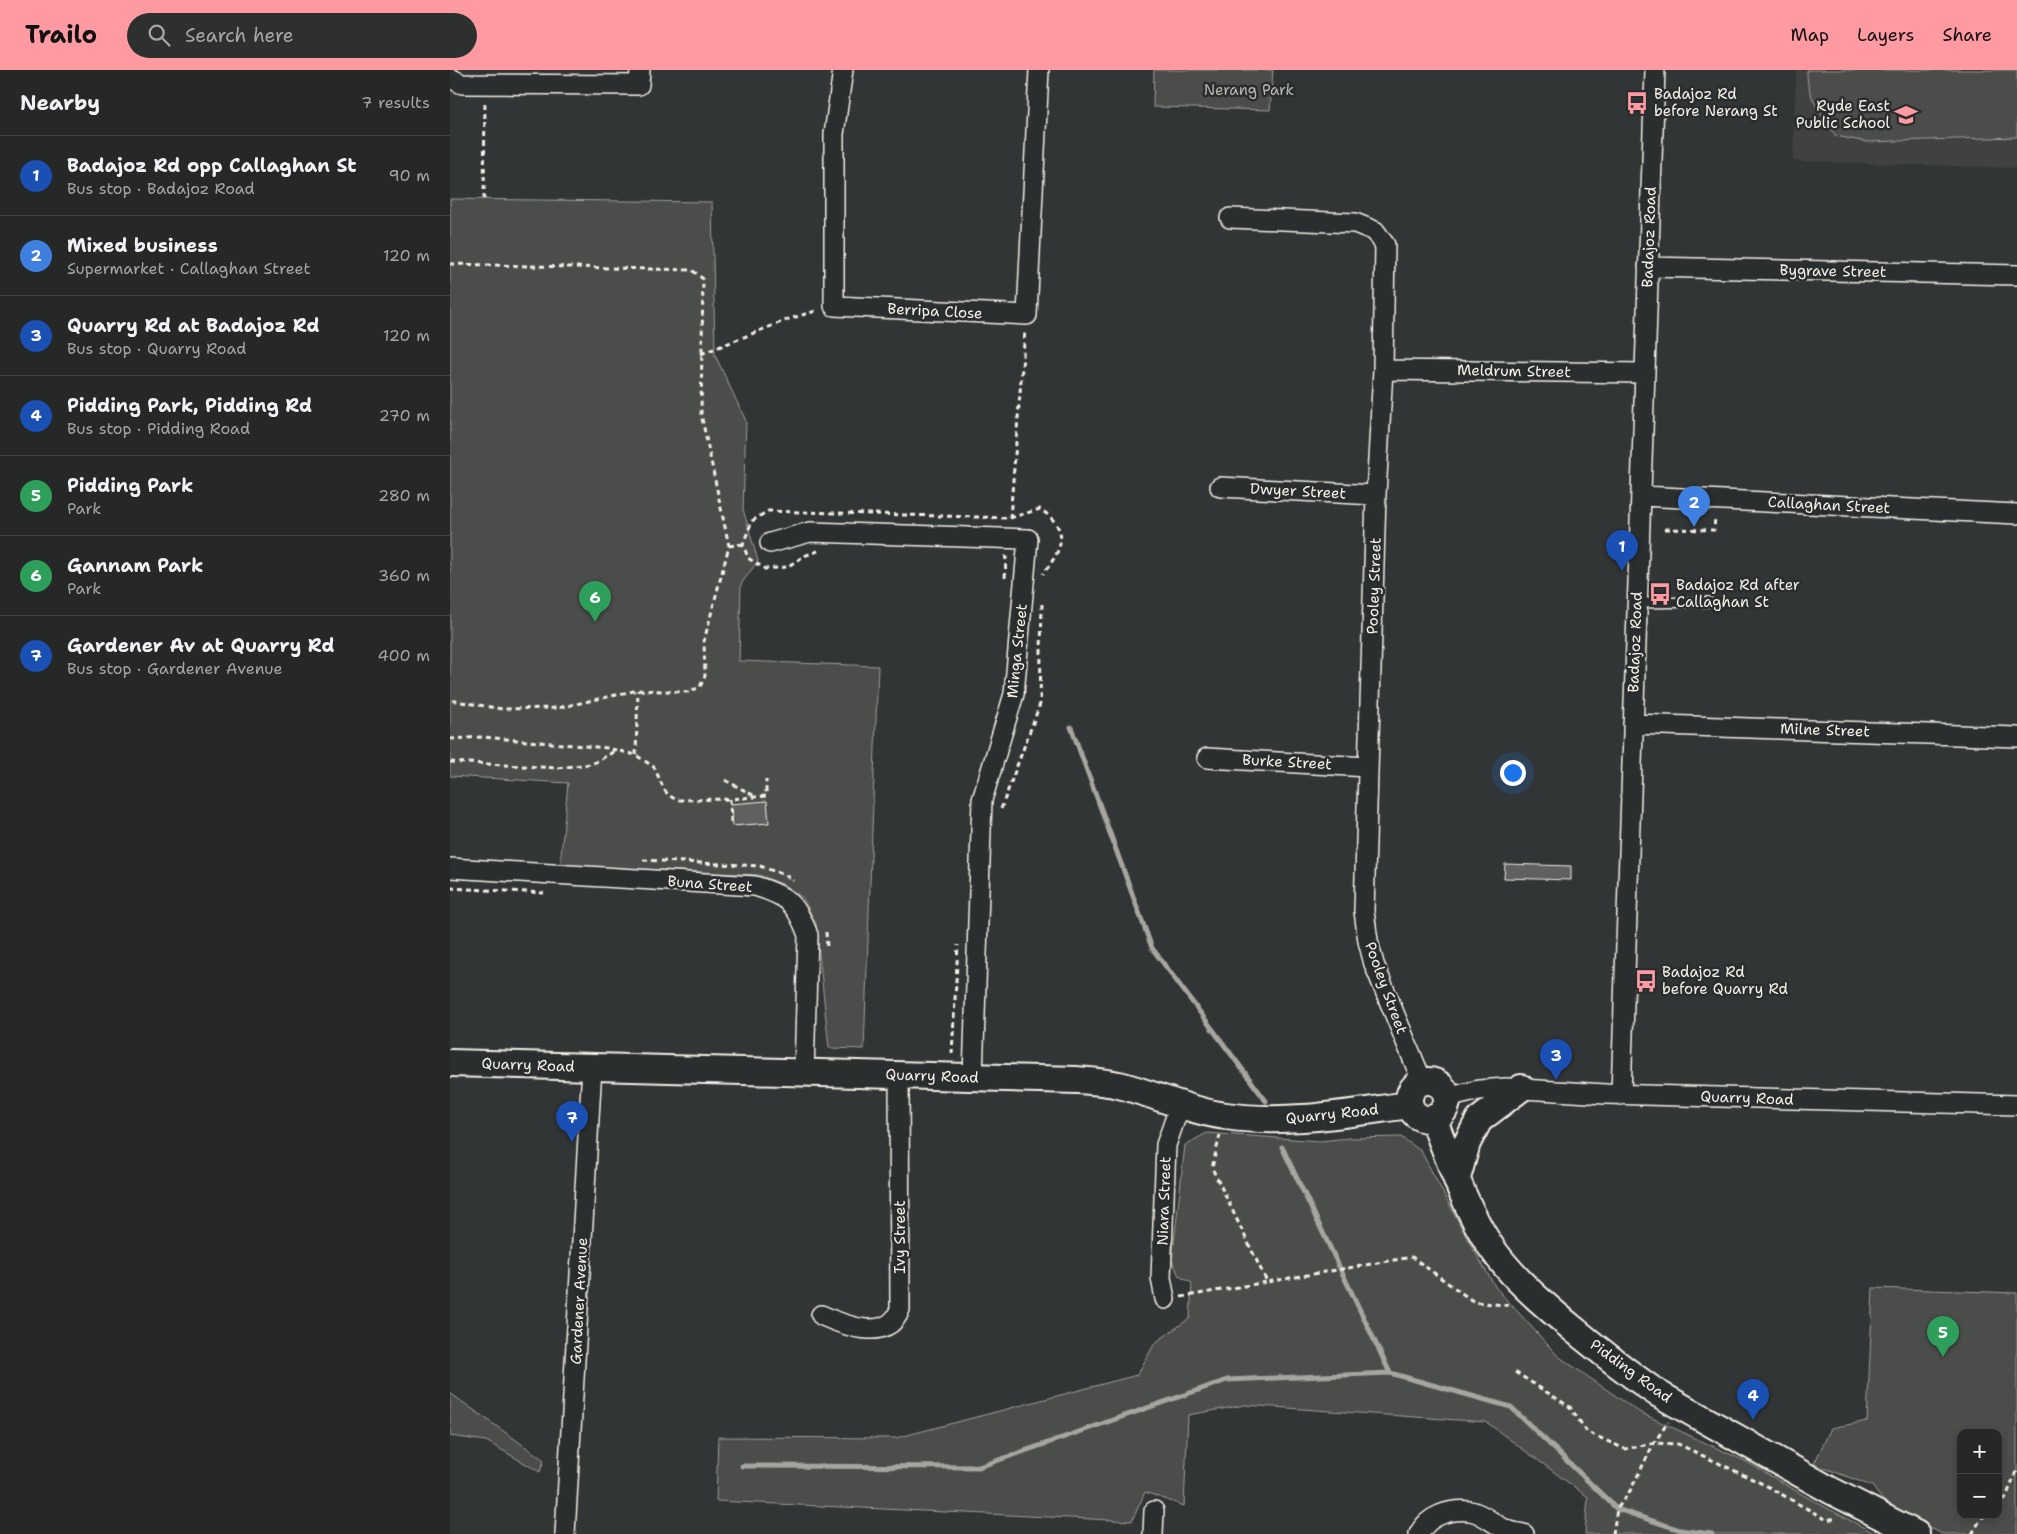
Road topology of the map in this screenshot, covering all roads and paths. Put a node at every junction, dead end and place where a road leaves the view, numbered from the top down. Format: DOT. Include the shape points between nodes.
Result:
graph roads {
  1 [pos="640,70"];
  2 [pos="843,70"];
  3 [pos="1039,70"];
  4 [pos="1655,70"];
  5 [pos="450,78"];
  6 [pos="486,84"];
  7 [pos="484,199"];
  8 [pos="1230,218"];
  9 [pos="450,264"];
  10 [pos="1648,268"];
  11 [pos="2017,275"];
  12 [pos="834,306"];
  13 [pos="1027,315"];
  14 [pos="701,354"];
  15 [pos="1383,370"];
  16 [pos="1644,373"];
  17 [pos="1220,487"];
  18 [pos="1376,496"];
  19 [pos="1641,496"];
  20 [pos="2017,514"];
  21 [pos="1010,518"];
  22 [pos="770,543"];
  23 [pos="743,544"];
  24 [pos="729,546"];
  25 [pos="820,550"];
  26 [pos="996,557"];
  27 [pos="1006,557"];
  28 [pos="1042,575"];
  29 [pos="1042,595"];
  30 [pos="1637,602"];
  31 [pos="1709,602"];
  32 [pos="638,690"];
  33 [pos="450,700"];
  34 [pos="1633,724"];
  35 [pos="2017,737"];
  36 [pos="450,739"];
  37 [pos="615,751"];
  38 [pos="636,755"];
  39 [pos="1207,758"];
  40 [pos="450,762"];
  41 [pos="1368,767"];
  42 [pos="724,780"];
  43 [pos="766,780"];
  44 [pos="755,796"];
  45 [pos="730,799"];
  46 [pos="1000,817"];
  47 [pos="731,822"];
  48 [pos="450,868"];
  49 [pos="450,888"];
  50 [pos="548,893"];
  51 [pos="450,1062"];
  52 [pos="592,1067"];
  53 [pos="804,1073"];
  54 [pos="899,1074"];
  55 [pos="973,1078"];
  56 [pos="1422,1081"];
  57 [pos="1521,1088"];
  58 [pos="1621,1094"];
  59 [pos="1180,1105"];
  60 [pos="1409,1105"];
  61 [pos="2017,1105"];
  62 [pos="1440,1108"];
  63 [pos="1225,1116"];
  64 [pos="1457,1178"];
  65 [pos="1267,1282"];
  66 [pos="1165,1300"];
  67 [pos="1551,1310"];
  68 [pos="821,1315"];
  69 [pos="1515,1372"];
  70 [pos="1679,1406"];
  71 [pos="1654,1443"];
  72 [pos="2017,1471"];
  73 [pos="2002,1505"];
  74 [pos="1869,1510"];
  75 [pos="1154,1511"];
  76 [pos="1981,1519"];
  77 [pos="565,1534"];
  78 [pos="1153,1534"];
  79 [pos="1419,1534"];
  80 [pos="1524,1534"];
  81 [pos="1613,1534"];
  82 [pos="1916,1534"];
  83 [pos="1972,1534"];
  1 -- 6 [label="street" via="639,85"];
  2 -- 12 [label="street" via="834,134"];
  3 -- 13 [label="street"];
  4 -- 10 [label="street, Badajoz Road"];
  5 -- 6 [label="street" via="462,84"];
  6 -- 7 [label="path"];
  8 -- 15 [label="street, Pooley Street" via="1355,223 1375,231 1385,245"];
  9 -- 14 [label="path" via="692,270 702,279"];
  10 -- 11 [label="street, Bygrave Street"];
  10 -- 16 [label="street, Badajoz Road"];
  12 -- 13 [label="street, Berripa Close"];
  12 -- 14 [label="path" via="789,319"];
  13 -- 21 [label="path"];
  14 -- 24 [label="path" via="700,414"];
  15 -- 16 [label="street, Meldrum Street"];
  15 -- 18 [label="street, Pooley Street"];
  16 -- 19 [label="street, Badajoz Road"];
  17 -- 18 [label="street, Dwyer Street"];
  18 -- 41 [label="street, Pooley Street"];
  19 -- 20 [label="street, Callaghan Street"];
  19 -- 30 [label="street, Badajoz Road"];
  21 -- 23 [label="path" via="768,511 752,521"];
  21 -- 28 [label="path" via="1040,509 1052,517 1059,528 1062,541 1056,557"];
  22 -- 55 [label="street, Minga Street" via="810,532 1028,539 1014,694 982,800"];
  23 -- 24 [label="path"];
  23 -- 25 [label="path" via="748,558 765,569 787,567"];
  24 -- 32 [label="path" via="704,641 705,676 700,686 688,692"];
  26 -- 27 [label="path"];
  29 -- 46 [label="path" via="1040,704"];
  30 -- 31 [label="lane"];
  30 -- 34 [label="street, Badajoz Road"];
  32 -- 33 [label="path" via="558,708 502,709"];
  32 -- 38 [label="path"];
  34 -- 35 [label="street, Milne Street"];
  34 -- 58 [label="street, Badajoz Road"];
  36 -- 37 [label="path" via="483,736"];
  37 -- 38 [label="path"];
  37 -- 40 [label="path" via="592,764 558,768"];
  38 -- 45 [label="path" via="654,767 668,795 677,800"];
  39 -- 41 [label="street, Burke Street"];
  41 -- 56 [label="street, Pooley Street" via="1364,911 1368,941 1374,964"];
  42 -- 44 [label="path"];
  43 -- 44 [label="path" via="766,796"];
  44 -- 45 [label="path"];
  45 -- 47 [label="path"];
  48 -- 53 [label="street, Buna Street" via="755,886 778,893 801,916 808,935"];
  49 -- 50 [label="path"];
  51 -- 52 [label="street, Quarry Road"];
  52 -- 53 [label="street, Quarry Road"];
  52 -- 77 [label="street, Gardener Avenue"];
  53 -- 54 [label="street, Quarry Road"];
  54 -- 55 [label="street, Quarry Road"];
  54 -- 68 [label="street, Ivy Street" via="898,1317 892,1324 863,1329 843,1325"];
  55 -- 59 [label="street, Quarry Road" via="1077,1080 1118,1085"];
  56 -- 60 [label="street" via="1409,1093"];
  56 -- 62 [label="street" via="1436,1081 1442,1085"];
  57 -- 58 [label="street, Quarry Road"];
  57 -- 62 [label="street, Quarry Road" via="1479,1090"];
  57 -- 64 [label="street" via="1479,1120 1467,1143"];
  58 -- 61 [label="street, Quarry Road"];
  59 -- 63 [label="street, Quarry Road"];
  59 -- 66 [label="street, Niara Street" via="1166,1145 1161,1278"];
  60 -- 62 [label="street" via="1418,1117 1428,1119"];
  60 -- 63 [label="street, Quarry Road" via="1309,1118 1268,1120"];
  62 -- 64 [label="street, Pidding Road"];
  63 -- 65 [label="path" via="1212,1168"];
  64 -- 67 [label="street, Pidding Road" via="1488,1243 1522,1283"];
  65 -- 66 [label="path"];
  65 -- 67 [label="path" via="1412,1257 1474,1302"];
  67 -- 70 [label="street, Pidding Road" via="1630,1375"];
  69 -- 71 [label="path" via="1570,1407 1587,1432 1625,1449"];
  70 -- 71 [label="path"];
  70 -- 74 [label="street, Pidding Road"];
  71 -- 74 [label="path" via="1678,1444 1766,1485 1826,1520"];
  71 -- 81 [label="path" via="1643,1468 1617,1509"];
  72 -- 73 [label="path"];
  74 -- 82 [label="street, Pidding Road"];
  75 -- 78 [label="street"];
  76 -- 83 [label="path"];
  79 -- 80 [label="street" via="1431,1519 1445,1512 1470,1512 1493,1521 1505,1530"];
}
